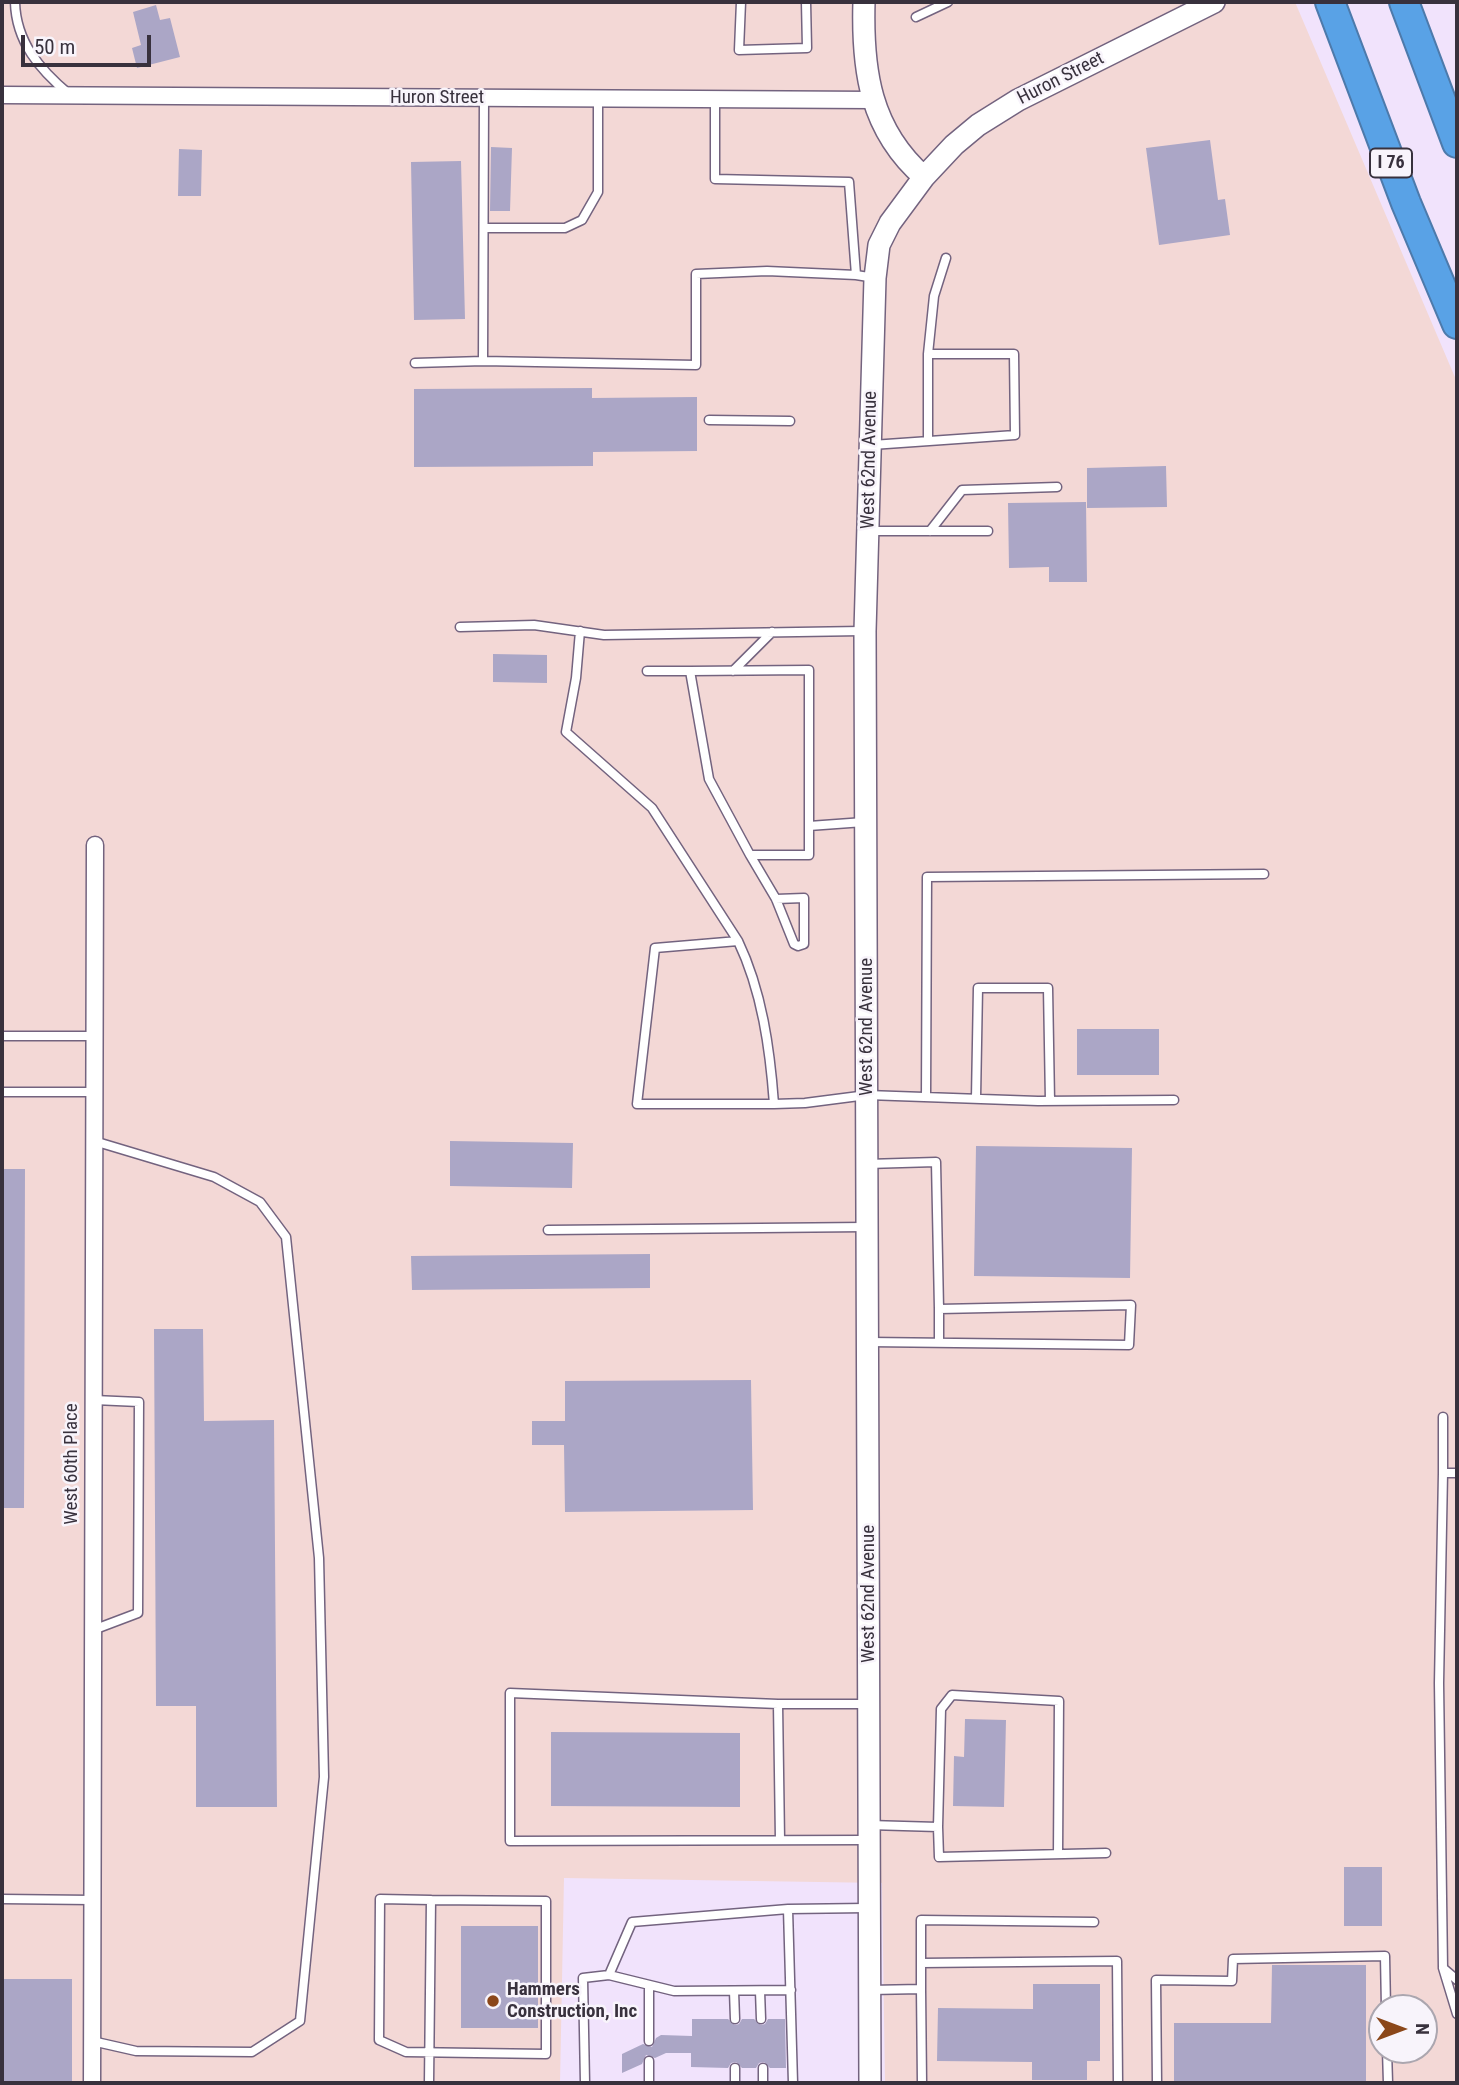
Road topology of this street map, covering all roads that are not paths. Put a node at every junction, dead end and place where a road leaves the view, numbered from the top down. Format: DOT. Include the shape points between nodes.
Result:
graph roads {
  1 [pos="15,2"];
  2 [pos="741,2"];
  3 [pos="806,2"];
  4 [pos="864,2"];
  5 [pos="948,2"];
  6 [pos="1214,2"];
  7 [pos="1330,2"];
  8 [pos="1404,2"];
  9 [pos="916,17"];
  10 [pos="2,95"];
  11 [pos="72,96"];
  12 [pos="484,98"];
  13 [pos="598,99"];
  14 [pos="715,99"];
  15 [pos="873,100"];
  16 [pos="1457,143"];
  17 [pos="924,177"];
  18 [pos="484,228"];
  19 [pos="946,258"];
  20 [pos="865,276"];
  21 [pos="1457,324"];
  22 [pos="928,354"];
  23 [pos="483,361"];
  24 [pos="415,363"];
  25 [pos="709,421"];
  26 [pos="790,421"];
  27 [pos="928,440"];
  28 [pos="869,445"];
  29 [pos="1057,487"];
  30 [pos="869,531"];
  31 [pos="930,531"];
  32 [pos="989,531"];
  33 [pos="460,627"];
  34 [pos="580,631"];
  35 [pos="865,631"];
  36 [pos="772,632"];
  37 [pos="647,671"];
  38 [pos="690,671"];
  39 [pos="733,671"];
  40 [pos="867,821"];
  41 [pos="809,826"];
  42 [pos="95,845"];
  43 [pos="750,855"];
  44 [pos="1264,874"];
  45 [pos="776,898"];
  46 [pos="738,941"];
  47 [pos="2,1036"];
  48 [pos="94,1036"];
  49 [pos="2,1092"];
  50 [pos="94,1092"];
  51 [pos="867,1095"];
  52 [pos="926,1097"];
  53 [pos="976,1098"];
  54 [pos="1174,1100"];
  55 [pos="1050,1101"];
  56 [pos="774,1104"];
  57 [pos="94,1141"];
  58 [pos="867,1164"];
  59 [pos="866,1227"];
  60 [pos="548,1230"];
  61 [pos="939,1308"];
  62 [pos="866,1341"];
  63 [pos="939,1343"];
  64 [pos="94,1400"];
  65 [pos="1443,1417"];
  66 [pos="1443,1473"];
  67 [pos="1457,1474"];
  68 [pos="93,1630"];
  69 [pos="778,1704"];
  70 [pos="869,1704"];
  71 [pos="938,1827"];
  72 [pos="869,1833"];
  73 [pos="780,1840"];
  74 [pos="1105,1853"];
  75 [pos="1058,1854"];
  76 [pos="2,1899"];
  77 [pos="92,1900"];
  78 [pos="431,1900"];
  79 [pos="870,1908"];
  80 [pos="788,1909"];
  81 [pos="1094,1922"];
  82 [pos="921,1963"];
  83 [pos="1443,1968"];
  84 [pos="609,1975"];
  85 [pos="1457,1980"];
  86 [pos="649,1985"];
  87 [pos="921,1989"];
  88 [pos="760,1990"];
  89 [pos="791,1990"];
  90 [pos="870,1990"];
  91 [pos="734,1991"];
  92 [pos="1386,1994"];
  93 [pos="1457,2014"];
  94 [pos="735,2019"];
  95 [pos="761,2019"];
  96 [pos="92,2041"];
  97 [pos="649,2041"];
  98 [pos="429,2053"];
  99 [pos="649,2061"];
  100 [pos="1387,2064"];
  101 [pos="735,2068"];
  102 [pos="763,2068"];
  103 [pos="92,2083"];
  104 [pos="429,2083"];
  105 [pos="585,2083"];
  106 [pos="649,2083"];
  107 [pos="735,2083"];
  108 [pos="763,2083"];
  109 [pos="793,2083"];
  110 [pos="870,2083"];
  111 [pos="922,2083"];
  112 [pos="1118,2083"];
  113 [pos="1157,2083"];
  114 [pos="1388,2083"];
  1 -- 11 [label="lane" via="27,49 45,74"];
  2 -- 3 [label="lane" via="739,50 807,48"];
  4 -- 15 [label="street"];
  5 -- 9 [label="lane"];
  6 -- 17 [label="street, Huron Street" via="1004,108 954,145"];
  7 -- 21 [label="highway, I 76"];
  8 -- 16 [label="highway"];
  10 -- 11 [label="street, Huron Street"];
  11 -- 12 [label="street, Huron Street"];
  12 -- 13 [label="street, Huron Street"];
  12 -- 18 [label="lane"];
  13 -- 14 [label="street, Huron Street"];
  13 -- 18 [label="lane" via="597,192 582,220 565,228"];
  14 -- 15 [label="street, Huron Street"];
  14 -- 20 [label="lane" via="715,179 849,182"];
  15 -- 17 [label="street" via="897,150"];
  17 -- 20 [label="street, West 62nd Avenue" via="903,203"];
  18 -- 23 [label="lane"];
  19 -- 22 [label="lane" via="934,296"];
  20 -- 23 [label="lane" via="767,271 696,274 696,365"];
  20 -- 28 [label="street, West 62nd Avenue"];
  22 -- 27 [label="lane"];
  22 -- 27 [label="lane" via="1014,354 1015,435"];
  23 -- 24 [label="lane"];
  25 -- 26 [label="lane"];
  27 -- 28 [label="lane"];
  28 -- 30 [label="street, West 62nd Avenue"];
  29 -- 31 [label="lane" via="962,490"];
  30 -- 31 [label="lane"];
  30 -- 35 [label="street, West 62nd Avenue"];
  31 -- 32 [label="lane"];
  33 -- 34 [label="lane" via="534,625"];
  34 -- 36 [label="lane" via="604,635"];
  34 -- 46 [label="lane" via="566,732 652,808"];
  35 -- 36 [label="lane"];
  35 -- 40 [label="street, West 62nd Avenue"];
  36 -- 39 [label="lane"];
  37 -- 38 [label="lane"];
  38 -- 39 [label="lane"];
  38 -- 43 [label="lane" via="709,779"];
  39 -- 41 [label="lane" via="808,670"];
  40 -- 41 [label="lane"];
  40 -- 51 [label="street, West 62nd Avenue"];
  41 -- 43 [label="lane" via="809,855"];
  42 -- 48 [label="street, West 60th Place"];
  43 -- 45 [label="lane"];
  44 -- 52 [label="lane" via="927,877"];
  45 -- 45 [label="lane" via="794,944 804,944 804,898"];
  46 -- 56 [label="lane" via="762,1017"];
  46 -- 56 [label="lane" via="655,948 637,1104"];
  47 -- 48 [label="lane"];
  48 -- 50 [label="street, West 60th Place"];
  49 -- 50 [label="lane"];
  50 -- 57 [label="street, West 60th Place"];
  51 -- 52 [label="lane"];
  51 -- 56 [label="lane"];
  51 -- 58 [label="street, West 62nd Avenue"];
  52 -- 53 [label="lane"];
  53 -- 55 [label="lane"];
  53 -- 55 [label="lane" via="978,988 1048,988"];
  54 -- 55 [label="lane"];
  57 -- 64 [label="street, West 60th Place"];
  57 -- 96 [label="lane" via="214,1177 260,1202 286,1237 319,1559 324,1777 300,2021 252,2052 136,2051"];
  58 -- 59 [label="street, West 62nd Avenue"];
  58 -- 61 [label="lane" via="936,1162"];
  59 -- 60 [label="lane"];
  59 -- 62 [label="street, West 62nd Avenue"];
  61 -- 63 [label="lane"];
  61 -- 63 [label="lane" via="1131,1305 1129,1345"];
  62 -- 63 [label="lane"];
  62 -- 70 [label="street, West 62nd Avenue"];
  64 -- 68 [label="street, West 60th Place"];
  64 -- 68 [label="lane" via="139,1402 138,1613"];
  65 -- 66 [label="lane"];
  66 -- 67 [label="lane"];
  66 -- 83 [label="lane" via="1439,1683"];
  68 -- 77 [label="street, West 60th Place"];
  69 -- 70 [label="lane"];
  69 -- 73 [label="lane"];
  69 -- 73 [label="lane" via="510,1693 510,1841"];
  70 -- 72 [label="street, West 62nd Avenue"];
  71 -- 72 [label="lane"];
  71 -- 75 [label="lane" via="939,1857"];
  71 -- 75 [label="lane" via="941,1709 952,1695 1059,1701"];
  72 -- 73 [label="lane"];
  72 -- 79 [label="street, West 62nd Avenue"];
  74 -- 75 [label="lane"];
  76 -- 77 [label="lane"];
  77 -- 96 [label="street, West 60th Place"];
  78 -- 98 [label="lane"];
  78 -- 98 [label="lane" via="380,1899 379,2040 405,2052"];
  78 -- 98 [label="lane" via="546,1901 546,2054"];
  79 -- 80 [label="lane"];
  79 -- 90 [label="street, West 62nd Avenue"];
  80 -- 84 [label="lane" via="632,1922"];
  80 -- 89 [label="lane"];
  81 -- 82 [label="lane" via="921,1920"];
  82 -- 87 [label="lane"];
  82 -- 112 [label="lane" via="1117,1961"];
  83 -- 85 [label="lane"];
  83 -- 93 [label="lane"];
  84 -- 86 [label="lane"];
  84 -- 105 [label="lane" via="583,1978"];
  86 -- 91 [label="lane" via="674,1992"];
  86 -- 97 [label="lane"];
  87 -- 90 [label="lane"];
  87 -- 111 [label="lane"];
  88 -- 89 [label="lane"];
  88 -- 91 [label="lane"];
  88 -- 95 [label="lane"];
  89 -- 109 [label="lane"];
  90 -- 110 [label="street, West 62nd Avenue"];
  91 -- 94 [label="lane"];
  92 -- 113 [label="lane" via="1385,1956 1233,1959 1231,1981 1156,1980"];
  96 -- 103 [label="street, West 60th Place"];
  98 -- 104 [label="lane"];
  99 -- 106 [label="lane"];
  100 -- 114 [label="lane"];
  101 -- 107 [label="lane"];
  102 -- 108 [label="lane"];
}
